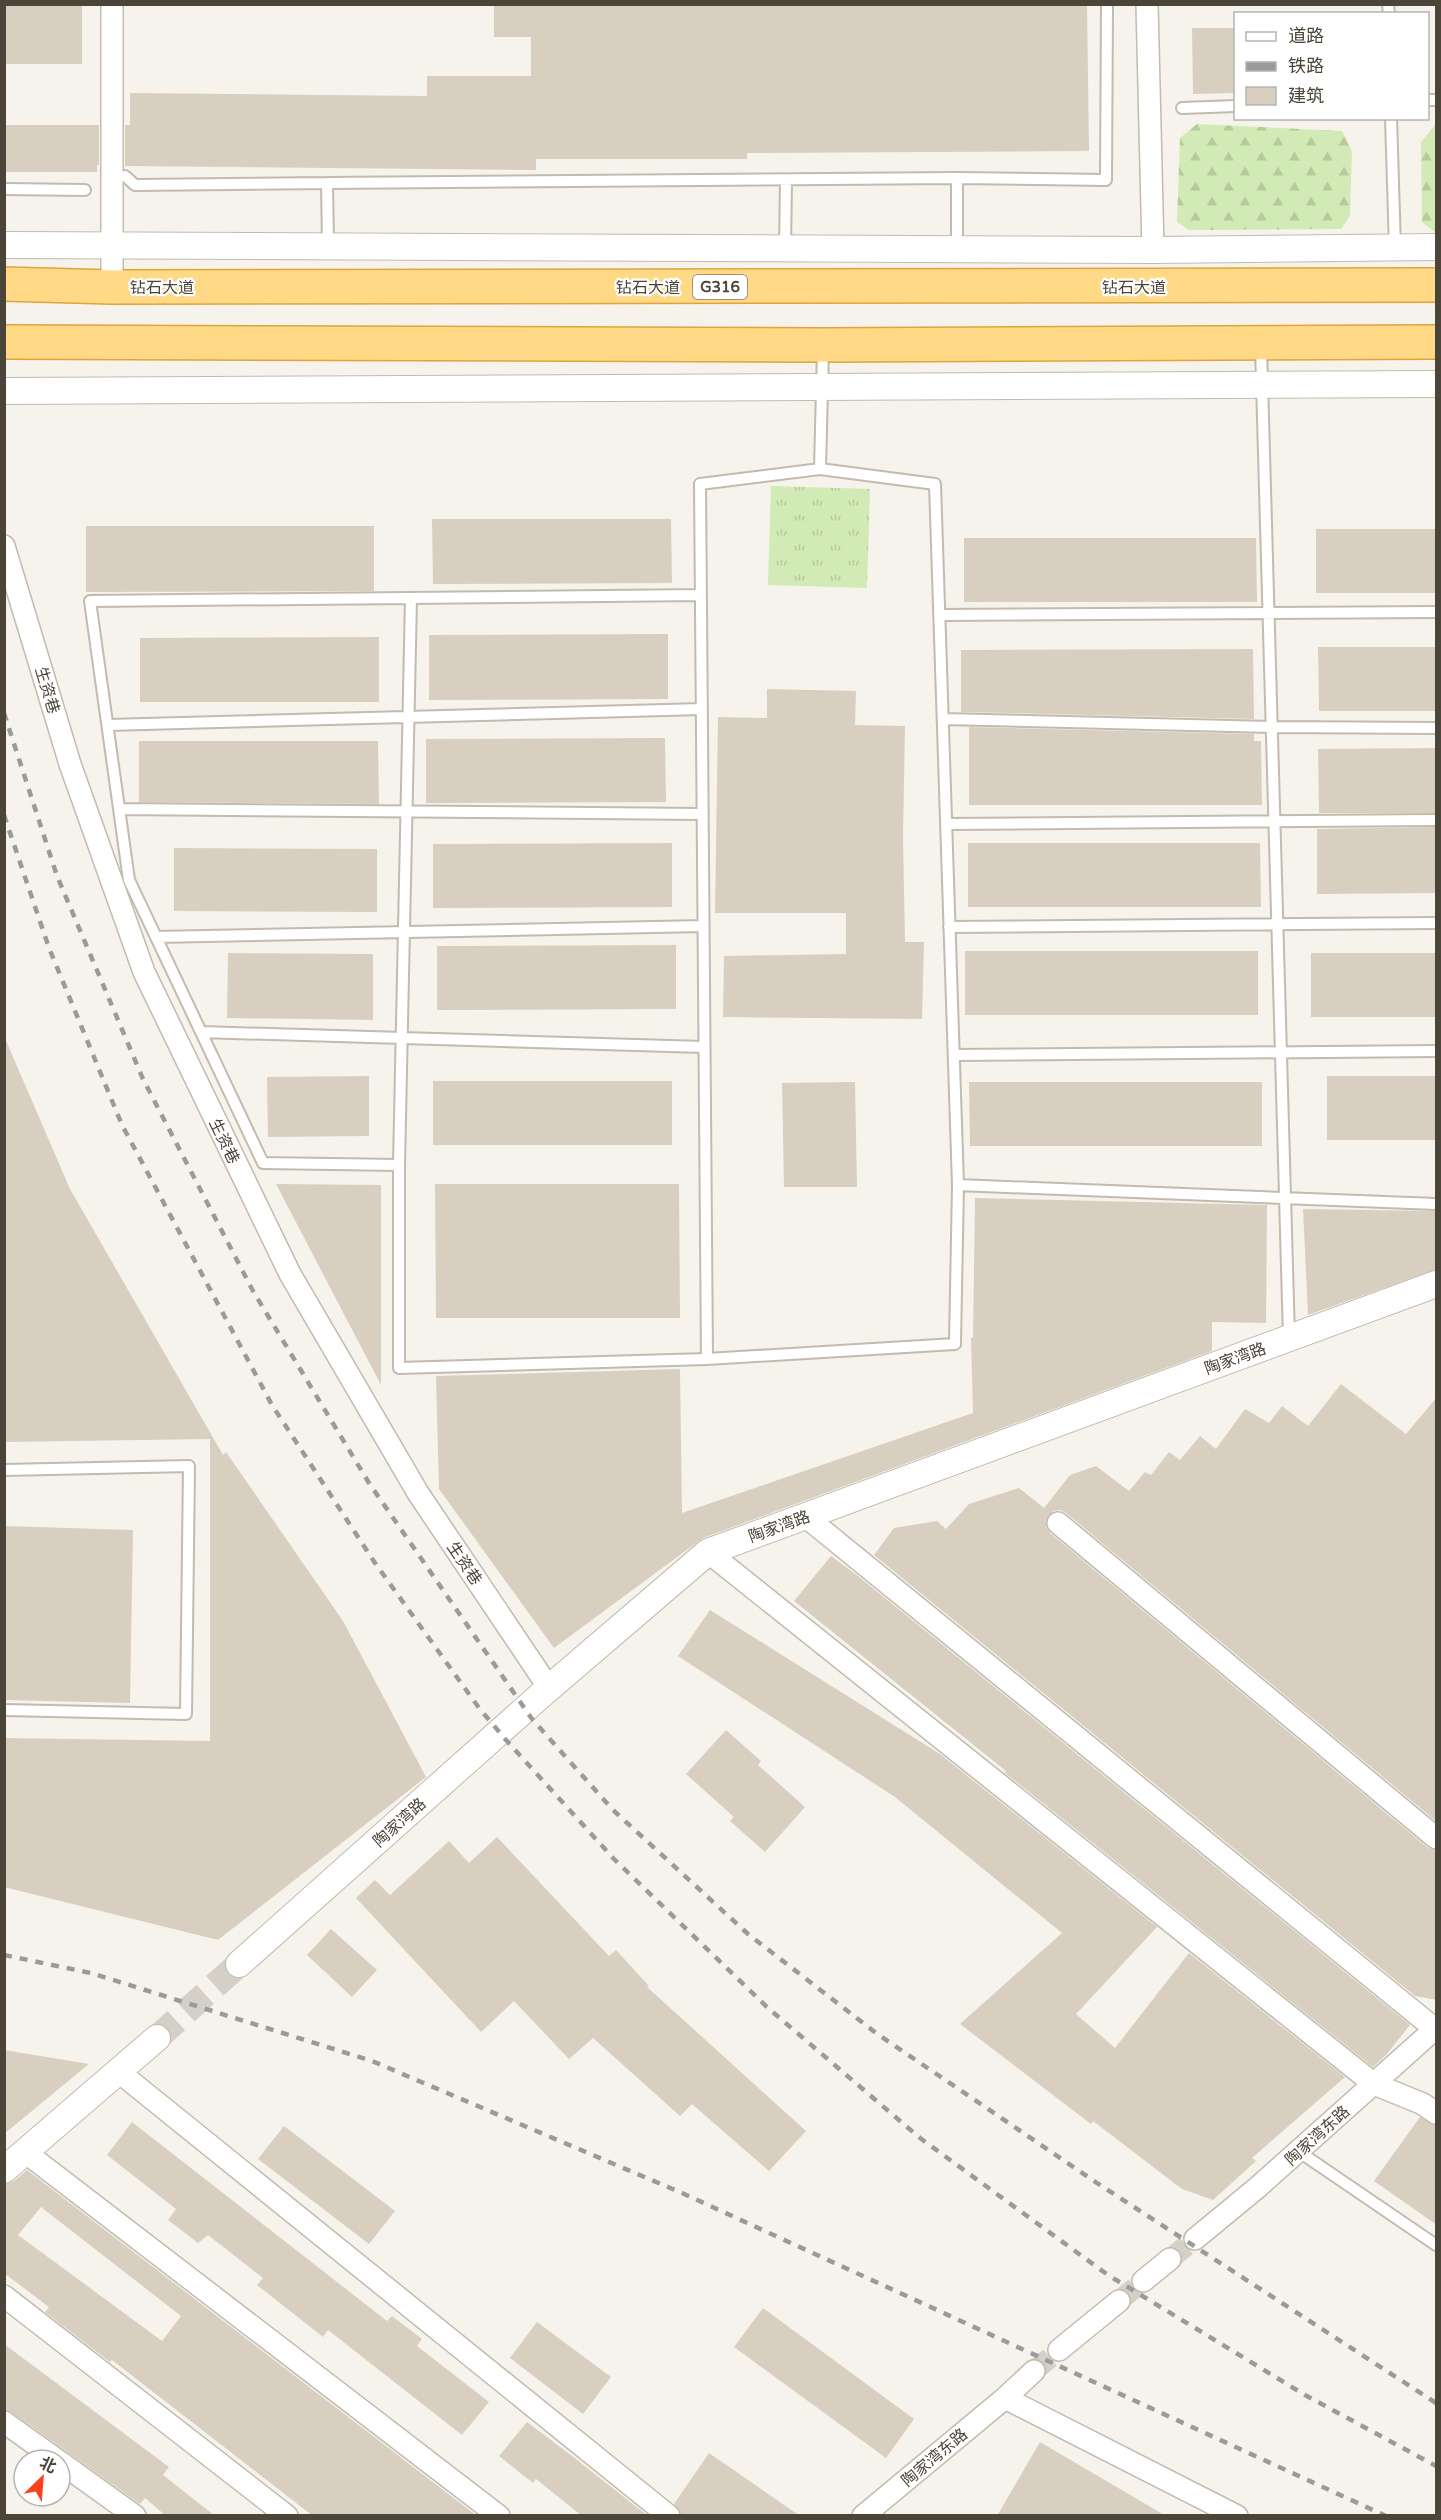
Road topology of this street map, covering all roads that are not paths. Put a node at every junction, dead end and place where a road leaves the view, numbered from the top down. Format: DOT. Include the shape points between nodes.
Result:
graph roads {
  1 [pos="112,4"];
  2 [pos="1107,4"];
  3 [pos="1147,4"];
  4 [pos="1234,106"];
  5 [pos="1182,108"];
  6 [pos="1391,120"];
  7 [pos="125,176"];
  8 [pos="957,178"];
  9 [pos="786,180"];
  10 [pos="327,183"];
  11 [pos="4,189"];
  12 [pos="85,190"];
  13 [pos="111,244"];
  14 [pos="4,245"];
  15 [pos="328,246"];
  16 [pos="785,248"];
  17 [pos="826,248"];
  18 [pos="1395,248"];
  19 [pos="1437,248"];
  20 [pos="957,249"];
  21 [pos="1227,249"];
  22 [pos="1153,250"];
  23 [pos="4,284"];
  24 [pos="1437,285"];
  25 [pos="112,286"];
  26 [pos="825,287"];
  27 [pos="1226,287"];
  28 [pos="4,342"];
  29 [pos="1432,343"];
  30 [pos="1261,344"];
  31 [pos="823,345"];
  32 [pos="1433,384"];
  33 [pos="1263,385"];
  34 [pos="822,386"];
  35 [pos="4,390"];
  36 [pos="820,469"];
  37 [pos="4,546"];
  38 [pos="701,595"];
  39 [pos="411,598"];
  40 [pos="1437,612"];
  41 [pos="1269,613"];
  42 [pos="940,615"];
  43 [pos="702,709"];
  44 [pos="408,717"];
  45 [pos="943,719"];
  46 [pos="108,725"];
  47 [pos="1274,727"];
  48 [pos="1437,728"];
  49 [pos="119,809"];
  50 [pos="406,812"];
  51 [pos="702,814"];
  52 [pos="1437,820"];
  53 [pos="1276,822"];
  54 [pos="946,824"];
  55 [pos="1279,923"];
  56 [pos="1437,923"];
  57 [pos="703,926"];
  58 [pos="949,927"];
  59 [pos="404,932"];
  60 [pos="156,937"];
  61 [pos="201,1032"];
  62 [pos="402,1038"];
  63 [pos="704,1047"];
  64 [pos="1437,1051"];
  65 [pos="1281,1052"];
  66 [pos="954,1055"];
  67 [pos="399,1165"];
  68 [pos="958,1185"];
  69 [pos="1285,1198"];
  70 [pos="1437,1204"];
  71 [pos="1437,1284"];
  72 [pos="1289,1338"];
  73 [pos="706,1359"];
  74 [pos="4,1470"];
  75 [pos="805,1516"];
  76 [pos="1058,1523"];
  77 [pos="708,1552"];
  78 [pos="549,1688"];
  79 [pos="4,1710"];
  80 [pos="1437,1838"];
  81 [pos="239,1964"];
  82 [pos="1436,2028"];
  83 [pos="157,2038"];
  84 [pos="119,2072"];
  85 [pos="1374,2084"];
  86 [pos="1437,2113"];
  87 [pos="1298,2151"];
  88 [pos="26,2152"];
  89 [pos="4,2170"];
  90 [pos="1195,2239"];
  91 [pos="1437,2246"];
  92 [pos="1170,2259"];
  93 [pos="1143,2281"];
  94 [pos="4,2296"];
  95 [pos="1119,2301"];
  96 [pos="1059,2350"];
  97 [pos="1034,2371"];
  98 [pos="1005,2398"];
  99 [pos="4,2422"];
  100 [pos="41,2448"];
  101 [pos="72,2470"];
  102 [pos="135,2516"];
  103 [pos="287,2516"];
  104 [pos="499,2516"];
  105 [pos="669,2516"];
  106 [pos="862,2516"];
  107 [pos="1237,2516"];
  1 -- 13 [label="street"];
  2 -- 8 [label="lane" via="1106,180"];
  3 -- 22 [label="street"];
  4 -- 5 [label="lane"];
  6 -- 18 [label="lane"];
  7 -- 10 [label="lane" via="135,185"];
  8 -- 9 [label="lane"];
  8 -- 20 [label="lane"];
  9 -- 10 [label="lane"];
  9 -- 16 [label="lane"];
  10 -- 15 [label="lane"];
  11 -- 12 [label="lane"];
  13 -- 14 [label="street"];
  13 -- 15 [label="street"];
  13 -- 25 [label="street"];
  15 -- 16 [label="street"];
  16 -- 17 [label="street"];
  17 -- 20 [label="street"];
  17 -- 26 [label="street"];
  18 -- 19 [label="street"];
  18 -- 21 [label="street"];
  20 -- 22 [label="street"];
  21 -- 22 [label="street"];
  21 -- 27 [label="street"];
  23 -- 25 [label="highway, 钻石大道 / G316"];
  24 -- 27 [label="highway, 钻石大道 / G316"];
  25 -- 26 [label="highway, 钻石大道 / G316"];
  26 -- 27 [label="highway, 钻石大道 / G316"];
  28 -- 31 [label="highway"];
  29 -- 30 [label="highway"];
  29 -- 32 [label="street"];
  30 -- 31 [label="highway"];
  30 -- 33 [label="lane"];
  31 -- 34 [label="lane"];
  32 -- 33 [label="street"];
  33 -- 34 [label="street"];
  33 -- 41 [label="lane"];
  34 -- 35 [label="street"];
  34 -- 36 [label="lane"];
  36 -- 38 [label="lane" via="700,484"];
  36 -- 42 [label="lane" via="935,484"];
  37 -- 78 [label="street, 生资巷" via="70,764 144,972 290,1274 418,1493"];
  38 -- 39 [label="lane"];
  38 -- 43 [label="lane"];
  39 -- 44 [label="lane"];
  39 -- 46 [label="lane" via="90,601"];
  40 -- 41 [label="lane"];
  41 -- 42 [label="lane"];
  41 -- 47 [label="lane"];
  42 -- 45 [label="lane"];
  43 -- 44 [label="lane"];
  43 -- 51 [label="lane"];
  44 -- 46 [label="lane"];
  44 -- 50 [label="lane"];
  45 -- 47 [label="lane"];
  45 -- 54 [label="lane"];
  46 -- 49 [label="lane"];
  47 -- 48 [label="lane"];
  47 -- 53 [label="lane"];
  49 -- 50 [label="lane"];
  49 -- 60 [label="lane" via="129,880"];
  50 -- 51 [label="lane"];
  50 -- 59 [label="lane"];
  51 -- 57 [label="lane"];
  52 -- 53 [label="lane"];
  53 -- 54 [label="lane"];
  53 -- 55 [label="lane"];
  54 -- 58 [label="lane"];
  55 -- 56 [label="lane"];
  55 -- 58 [label="lane"];
  55 -- 65 [label="lane"];
  57 -- 59 [label="lane"];
  57 -- 63 [label="lane"];
  58 -- 66 [label="lane"];
  59 -- 60 [label="lane"];
  59 -- 62 [label="lane"];
  60 -- 61 [label="lane"];
  61 -- 62 [label="lane"];
  61 -- 67 [label="lane" via="263,1163"];
  62 -- 63 [label="lane"];
  62 -- 67 [label="lane"];
  63 -- 73 [label="lane"];
  64 -- 65 [label="lane"];
  65 -- 66 [label="lane"];
  65 -- 69 [label="lane"];
  66 -- 68 [label="lane"];
  67 -- 73 [label="lane" via="399,1368"];
  68 -- 69 [label="lane"];
  68 -- 73 [label="lane" via="956,1344"];
  69 -- 70 [label="lane"];
  69 -- 72 [label="lane"];
  71 -- 72 [label="street, 陶家湾路"];
  72 -- 75 [label="street, 陶家湾路"];
  74 -- 79 [label="lane" via="189,1466 186,1714"];
  75 -- 77 [label="street, 陶家湾路"];
  75 -- 82 [label="street"];
  76 -- 80 [label="street"];
  77 -- 78 [label="street, 陶家湾路"];
  77 -- 85 [label="street"];
  78 -- 81 [label="street, 陶家湾路"];
  82 -- 85 [label="street, 陶家湾东路"];
  83 -- 84 [label="street"];
  84 -- 88 [label="street"];
  84 -- 105 [label="street"];
  85 -- 86 [label="street"];
  85 -- 87 [label="street, 陶家湾东路"];
  87 -- 90 [label="street, 陶家湾东路"];
  87 -- 91 [label="lane"];
  88 -- 89 [label="street"];
  88 -- 104 [label="street"];
  92 -- 93 [label="street"];
  94 -- 103 [label="street"];
  95 -- 96 [label="street"];
  97 -- 98 [label="street, 陶家湾东路"];
  98 -- 106 [label="street, 陶家湾东路"];
  98 -- 107 [label="street"];
  99 -- 100 [label="street"];
  101 -- 102 [label="street"];
}
